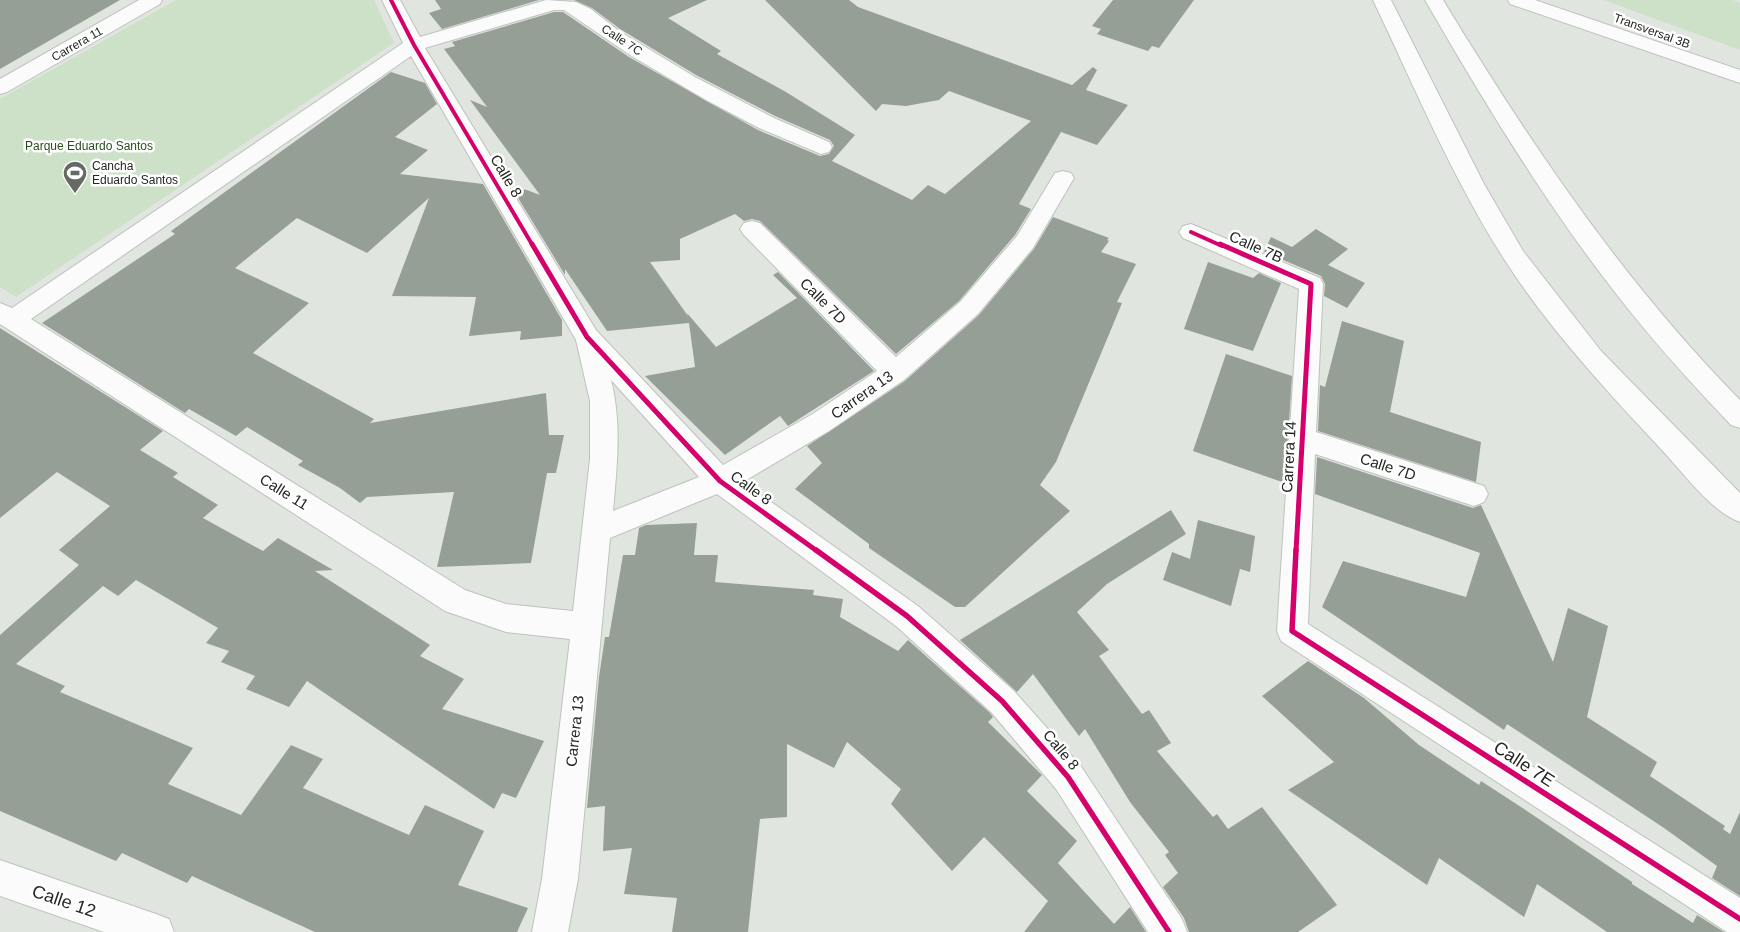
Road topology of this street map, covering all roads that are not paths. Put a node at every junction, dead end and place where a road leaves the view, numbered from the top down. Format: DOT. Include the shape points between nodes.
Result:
graph roads {
  1 [pos="153,0"];
  2 [pos="391,0"];
  3 [pos="1382,0"];
  4 [pos="1434,0"];
  5 [pos="1517,0"];
  6 [pos="1565,0"];
  7 [pos="414,45"];
  8 [pos="1740,62"];
  9 [pos="1740,77"];
  10 [pos="0,88"];
  11 [pos="821,147"];
  12 [pos="1063,178"];
  13 [pos="752,229"];
  14 [pos="1191,232"];
  15 [pos="1311,284"];
  16 [pos="6,316"];
  17 [pos="587,337"];
  18 [pos="895,373"];
  19 [pos="1740,417"];
  20 [pos="1303,439"];
  21 [pos="720,481"];
  22 [pos="1474,494"];
  23 [pos="1740,510"];
  24 [pos="596,530"];
  25 [pos="586,626"];
  26 [pos="1292,631"];
  27 [pos="0,878"];
  28 [pos="1740,919"];
  29 [pos="156,932"];
  30 [pos="550,932"];
  31 [pos="1169,932"];
  1 -- 10 [label="main road, Carrera 11"];
  2 -- 7 [label="main road, Calle 8"];
  3 -- 23 [label="main road" via="1473,184 1515,257 1592,358 1715,488"];
  4 -- 19 [label="main road" via="1548,186 1624,289 1695,373"];
  5 -- 9 [label="main road"];
  6 -- 8 [label="main road, Transversal 3B"];
  7 -- 11 [label="main road, Calle 7C" via="564,3 726,104"];
  7 -- 16 [label="main road, Calle 7C"];
  7 -- 17 [label="main road, Calle 8"];
  12 -- 18 [label="main road, Carrera 13" via="1025,242 969,308"];
  13 -- 18 [label="main road, Calle 7D"];
  14 -- 15 [label="main road, Calle 7B"];
  15 -- 20 [label="main road, Carrera 14"];
  16 -- 25 [label="main road, Calle 11" via="456,601 506,618"];
  17 -- 21 [label="main road, Calle 8"];
  17 -- 24 [label="main road, Carrera 13" via="603,400 604,459"];
  18 -- 21 [label="main road, Carrera 13" via="820,423"];
  20 -- 22 [label="main road, Calle 7D"];
  20 -- 26 [label="main road, Carrera 14"];
  21 -- 24 [label="main road, Carrera 13"];
  21 -- 31 [label="main road, Calle 8" via="907,616 1002,701 1068,776"];
  24 -- 25 [label="main road, Carrera 13"];
  25 -- 30 [label="main road, Carrera 13" via="560,878"];
  26 -- 28 [label="main road, Calle 7E"];
  27 -- 29 [label="main road, Calle 12"];
}
